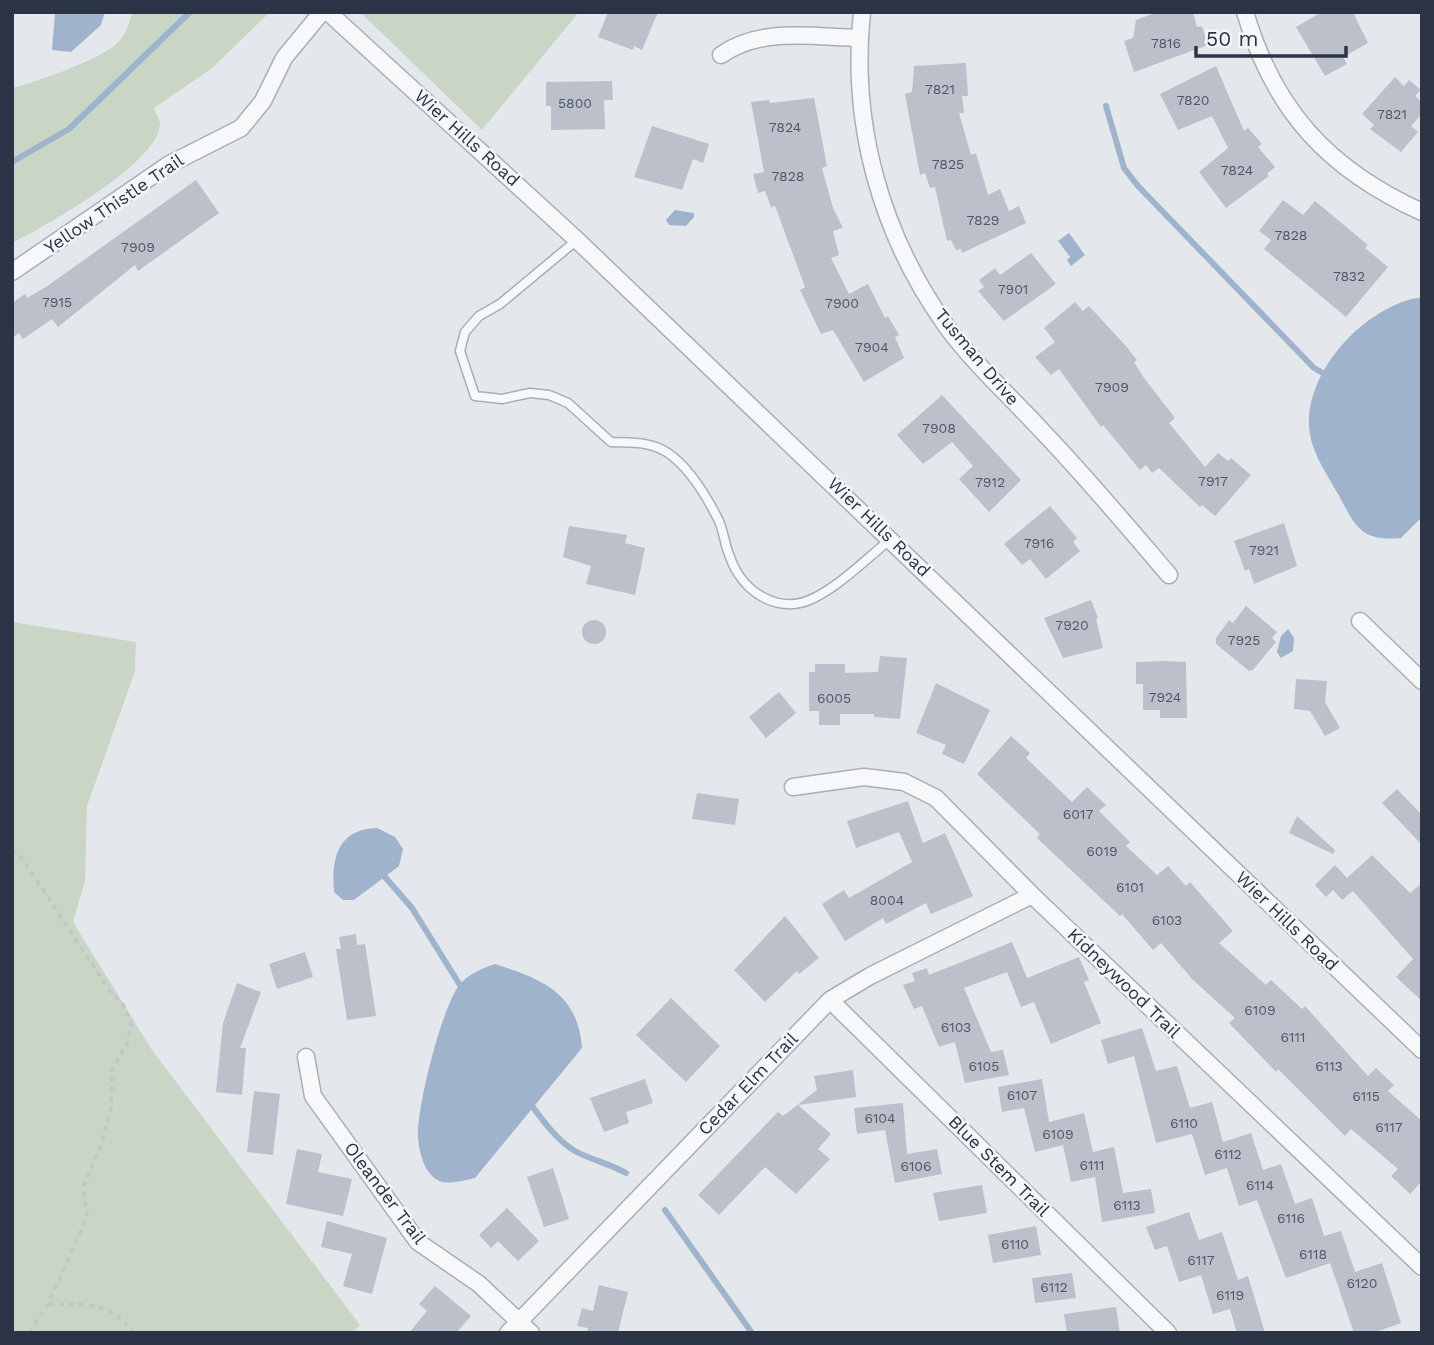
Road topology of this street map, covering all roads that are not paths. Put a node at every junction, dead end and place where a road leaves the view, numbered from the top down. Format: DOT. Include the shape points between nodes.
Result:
graph roads {
  1 [pos="321,12"];
  2 [pos="328,12"];
  3 [pos="862,12"];
  4 [pos="1245,12"];
  5 [pos="859,38"];
  6 [pos="721,55"];
  7 [pos="1422,212"];
  8 [pos="577,240"];
  9 [pos="12,272"];
  10 [pos="891,539"];
  11 [pos="1169,575"];
  12 [pos="1360,621"];
  13 [pos="1422,681"];
  14 [pos="793,788"];
  15 [pos="1032,895"];
  16 [pos="830,1000"];
  17 [pos="1422,1050"];
  18 [pos="306,1057"];
  19 [pos="1422,1267"];
  20 [pos="513,1327"];
  21 [pos="531,1333"];
  22 [pos="1168,1333"];
  1 -- 9 [label="street, Yellow Thistle Trail" via="285,58 263,101 242,128 168,165"];
  2 -- 8 [label="street, Wier Hills Road"];
  3 -- 5 [label="street, Tusman Drive"];
  4 -- 7 [label="street" via="1265,70 1316,144 1360,180"];
  5 -- 6 [label="street" via="769,36 737,44"];
  5 -- 11 [label="street, Tusman Drive" via="859,94 876,183 911,270 947,328"];
  8 -- 10 [label="street, Wier Hills Road"];
  8 -- 10 [label="lane" via="465,332 460,351 475,396 549,395 568,403 611,442 636,442 666,452 697,484 746,586 770,602 793,605 815,597"];
  10 -- 17 [label="street, Wier Hills Road"];
  12 -- 13 [label="street"];
  14 -- 15 [label="street, Kidneywood Trail" via="864,776 904,782 936,798"];
  15 -- 16 [label="street, Cedar Elm Trail"];
  15 -- 19 [label="street, Kidneywood Trail"];
  16 -- 20 [label="street, Cedar Elm Trail"];
  16 -- 22 [label="street, Blue Stem Trail"];
  18 -- 20 [label="street, Oleander Trail" via="313,1096 418,1242 479,1284"];
  20 -- 21 [label="street, Oleander Trail"];
}
